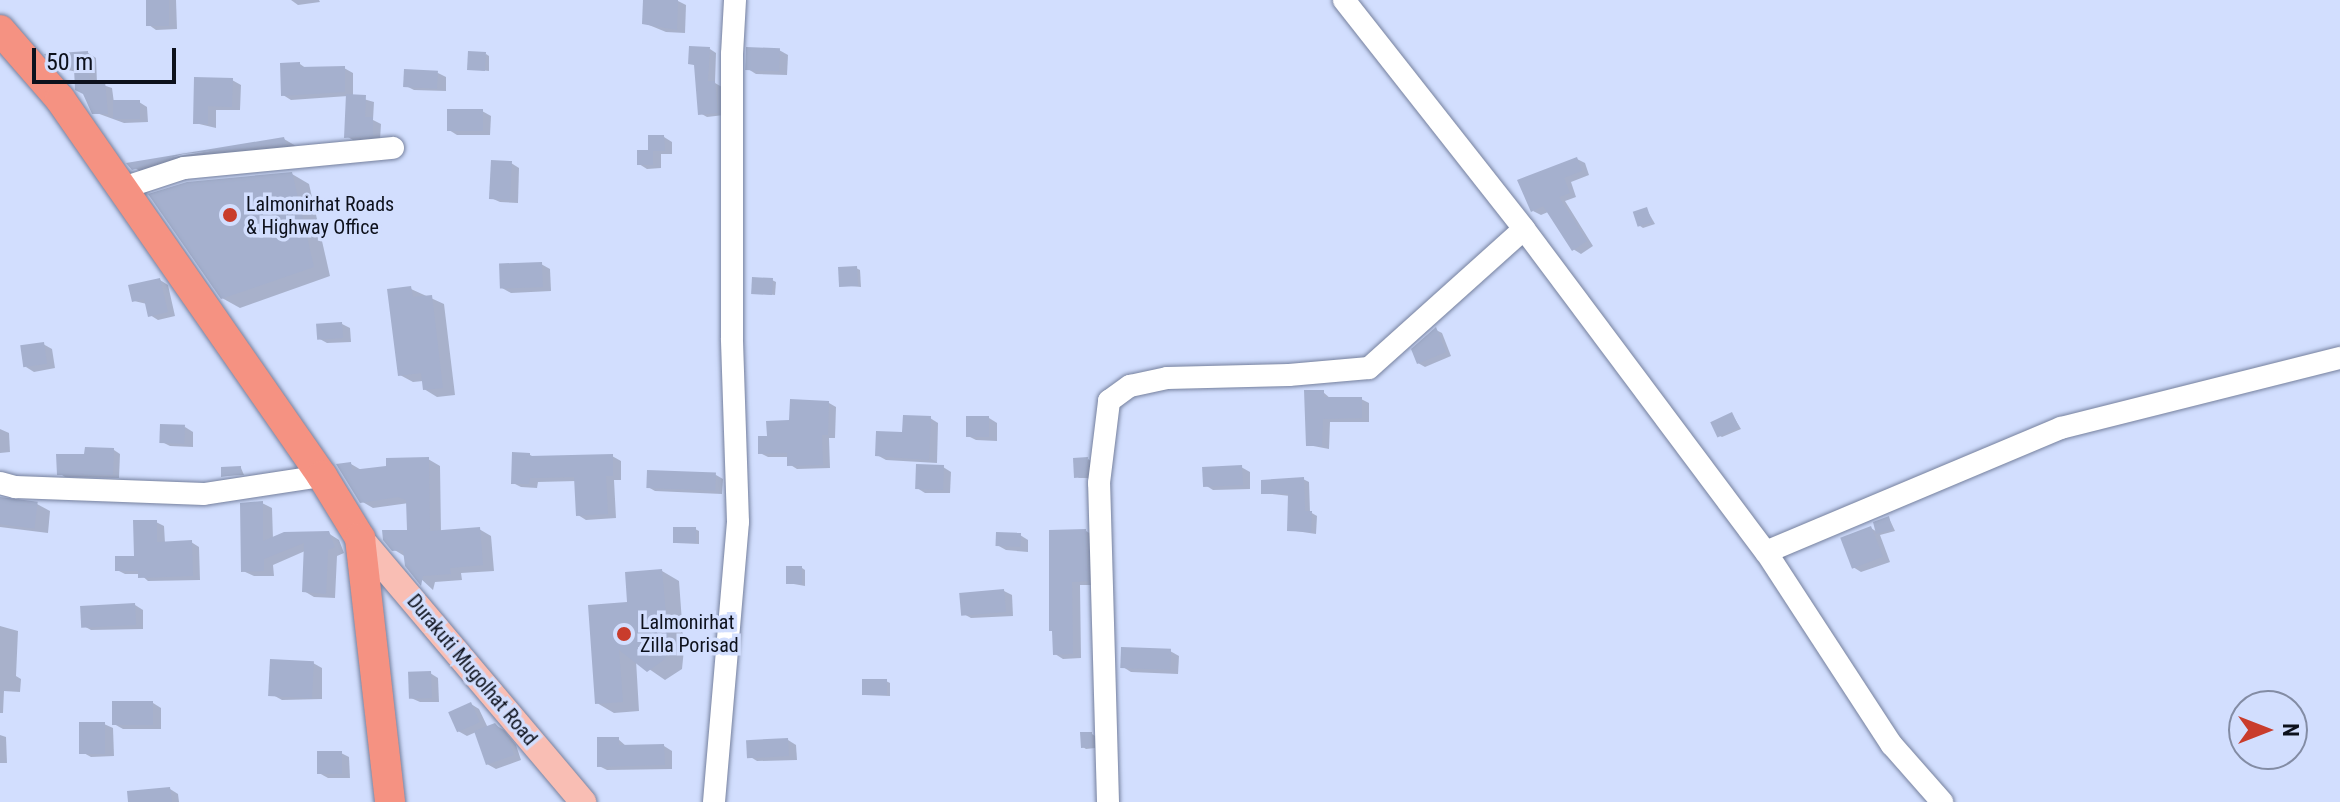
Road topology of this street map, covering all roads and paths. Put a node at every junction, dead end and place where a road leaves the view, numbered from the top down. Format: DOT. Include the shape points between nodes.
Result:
graph roads {
  1 [pos="735,0"];
  2 [pos="1344,0"];
  3 [pos="0,30"];
  4 [pos="393,148"];
  5 [pos="123,188"];
  6 [pos="1524,229"];
  7 [pos="2340,358"];
  8 [pos="322,476"];
  9 [pos="0,483"];
  10 [pos="360,538"];
  11 [pos="1766,552"];
  12 [pos="390,802"];
  13 [pos="583,802"];
  14 [pos="714,802"];
  15 [pos="1108,802"];
  16 [pos="1942,802"];
  1 -- 14 [label="street" via="732,338 738,522"];
  2 -- 6 [label="street"];
  3 -- 5 [label="highway" via="60,99"];
  4 -- 5 [label="street" via="184,168"];
  5 -- 8 [label="highway"];
  6 -- 11 [label="street"];
  6 -- 15 [label="street" via="1369,368 1167,378 1130,386 1109,401 1099,483"];
  7 -- 11 [label="street" via="2061,428"];
  8 -- 9 [label="street" via="204,494"];
  8 -- 10 [label="highway"];
  10 -- 12 [label="highway"];
  10 -- 13 [label="main road, Durakuti Mugolhat Road"];
  11 -- 16 [label="street" via="1892,745"];
}
